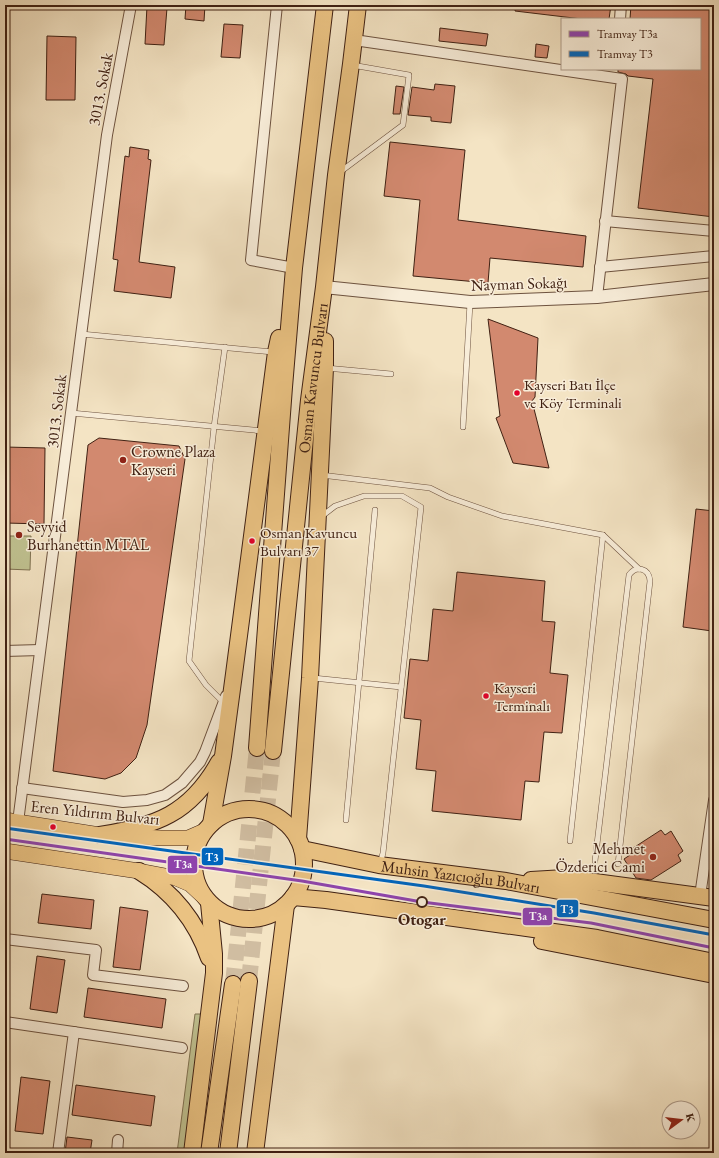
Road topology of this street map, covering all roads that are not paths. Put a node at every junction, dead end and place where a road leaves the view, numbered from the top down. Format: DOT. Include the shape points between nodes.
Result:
graph roads {
  1 [pos="131,5"];
  2 [pos="277,5"];
  3 [pos="325,5"];
  4 [pos="358,5"];
  5 [pos="621,5"];
  6 [pos="620,18"];
  7 [pos="354,40"];
  8 [pos="351,64"];
  9 [pos="561,66"];
  10 [pos="591,70"];
  11 [pos="615,73"];
  12 [pos="336,175"];
  13 [pos="605,221"];
  14 [pos="714,231"];
  15 [pos="714,256"];
  16 [pos="600,267"];
  17 [pos="294,268"];
  18 [pos="714,284"];
  19 [pos="324,288"];
  20 [pos="597,297"];
  21 [pos="470,302"];
  22 [pos="81,334"];
  23 [pos="225,347"];
  24 [pos="276,352"];
  25 [pos="325,368"];
  26 [pos="392,374"];
  27 [pos="71,413"];
  28 [pos="214,426"];
  29 [pos="463,427"];
  30 [pos="266,431"];
  31 [pos="320,474"];
  32 [pos="375,510"];
  33 [pos="318,519"];
  34 [pos="604,534"];
  35 [pos="639,569"];
  36 [pos="40,650"];
  37 [pos="5,651"];
  38 [pos="234,674"];
  39 [pos="310,678"];
  40 [pos="359,683"];
  41 [pos="401,687"];
  42 [pos="224,703"];
  43 [pos="223,756"];
  44 [pos="22,788"];
  45 [pos="714,800"];
  46 [pos="346,820"];
  47 [pos="11,821"];
  48 [pos="208,828"];
  49 [pos="100,835"];
  50 [pos="570,841"];
  51 [pos="300,844"];
  52 [pos="5,853"];
  53 [pos="595,861"];
  54 [pos="618,864"];
  55 [pos="379,865"];
  56 [pos="139,871"];
  57 [pos="506,881"];
  58 [pos="707,897"];
  59 [pos="207,900"];
  60 [pos="289,901"];
  61 [pos="714,920"];
  62 [pos="489,924"];
  63 [pos="5,939"];
  64 [pos="714,962"];
  65 [pos="214,973"];
  66 [pos="714,975"];
  67 [pos="250,981"];
  68 [pos="233,984"];
  69 [pos="183,986"];
  70 [pos="5,1022"];
  71 [pos="74,1032"];
  72 [pos="182,1048"];
  73 [pos="118,1140"];
  74 [pos="58,1153"];
  75 [pos="117,1153"];
  76 [pos="192,1153"];
  77 [pos="209,1153"];
  78 [pos="228,1153"];
  79 [pos="255,1153"];
  1 -- 22 [label="street, 3013. Sokak" via="107,135"];
  2 -- 17 [label="street" via="251,260"];
  3 -- 17 [label="highway, Osman Kavuncu Bulvarı"];
  4 -- 7 [label="highway, Osman Kavuncu Bulvarı"];
  5 -- 6 [label="street"];
  7 -- 8 [label="highway, Osman Kavuncu Bulvarı"];
  7 -- 9 [label="street"];
  8 -- 12 [label="highway, Osman Kavuncu Bulvarı"];
  8 -- 12 [label="lane" via="408,75 403,125"];
  10 -- 11 [label="street"];
  11 -- 13 [label="street" via="622,79"];
  12 -- 19 [label="highway, Osman Kavuncu Bulvarı"];
  13 -- 14 [label="street"];
  13 -- 16 [label="street"];
  15 -- 16 [label="street"];
  16 -- 20 [label="street"];
  17 -- 19 [label="highway, Osman Kavuncu Bulvarı" via="283,395 265,750"];
  17 -- 24 [label="highway"];
  18 -- 20 [label="street, Nayman Sokağı"];
  19 -- 21 [label="street, Nayman Sokağı"];
  19 -- 25 [label="highway"];
  20 -- 21 [label="street, Nayman Sokağı"];
  21 -- 29 [label="lane"];
  22 -- 23 [label="lane"];
  22 -- 27 [label="street, 3013. Sokak"];
  23 -- 24 [label="lane"];
  23 -- 28 [label="lane"];
  24 -- 30 [label="highway"];
  25 -- 26 [label="lane"];
  25 -- 31 [label="highway"];
  27 -- 28 [label="lane"];
  27 -- 36 [label="street, 3013. Sokak"];
  28 -- 30 [label="lane"];
  28 -- 42 [label="lane" via="190,661 206,685"];
  30 -- 38 [label="highway"];
  31 -- 33 [label="highway"];
  31 -- 34 [label="lane" via="430,488 502,516"];
  32 -- 40 [label="lane"];
  33 -- 39 [label="highway"];
  33 -- 41 [label="lane" via="336,506 364,496 402,496 421,507"];
  34 -- 35 [label="lane"];
  34 -- 50 [label="lane"];
  35 -- 53 [label="lane" via="629,575"];
  35 -- 54 [label="lane" via="646,571 650,581"];
  36 -- 37 [label="street"];
  36 -- 44 [label="street, 3013. Sokak"];
  38 -- 42 [label="street"];
  38 -- 43 [label="highway"];
  39 -- 40 [label="lane"];
  39 -- 51 [label="highway"];
  40 -- 41 [label="lane"];
  40 -- 46 [label="lane"];
  41 -- 55 [label="lane" via="383,853"];
  42 -- 44 [label="street" via="200,762 182,783 164,795 147,800 123,802"];
  43 -- 48 [label="highway"];
  43 -- 49 [label="highway" via="203,786 174,813 148,824"];
  44 -- 47 [label="street, 3013. Sokak"];
  45 -- 58 [label="street"];
  47 -- 49 [label="main road, Eren Yıldırım Bulvarı"];
  48 -- 49 [label="main road, Eren Yıldırım Bulvarı" via="188,838"];
  48 -- 51 [label="highway" via="219,818 238,810 258,810 277,817 292,831"];
  48 -- 59 [label="highway" via="199,840 193,865 200,889"];
  51 -- 55 [label="highway, Muhsin Yazıcıoğlu Bulvarı"];
  51 -- 60 [label="highway" via="304,864 302,881"];
  52 -- 56 [label="main road"];
  55 -- 57 [label="highway, Muhsin Yazıcıoğlu Bulvarı"];
  56 -- 59 [label="main road" via="176,878 190,884"];
  56 -- 65 [label="highway" via="166,890 187,913 200,936"];
  57 -- 58 [label="highway" via="565,878"];
  57 -- 61 [label="highway, Muhsin Yazıcıoğlu Bulvarı"];
  59 -- 60 [label="highway" via="220,912 249,920 269,916"];
  59 -- 65 [label="highway"];
  60 -- 62 [label="highway" via="326,900"];
  60 -- 79 [label="highway"];
  62 -- 64 [label="highway" via="597,938"];
  62 -- 66 [label="highway" via="538,940"];
  63 -- 69 [label="street" via="96,950 93,975"];
  65 -- 76 [label="highway"];
  67 -- 78 [label="highway"];
  68 -- 77 [label="highway"];
  70 -- 71 [label="street"];
  71 -- 72 [label="street"];
  71 -- 74 [label="street"];
  73 -- 75 [label="street"];
}
